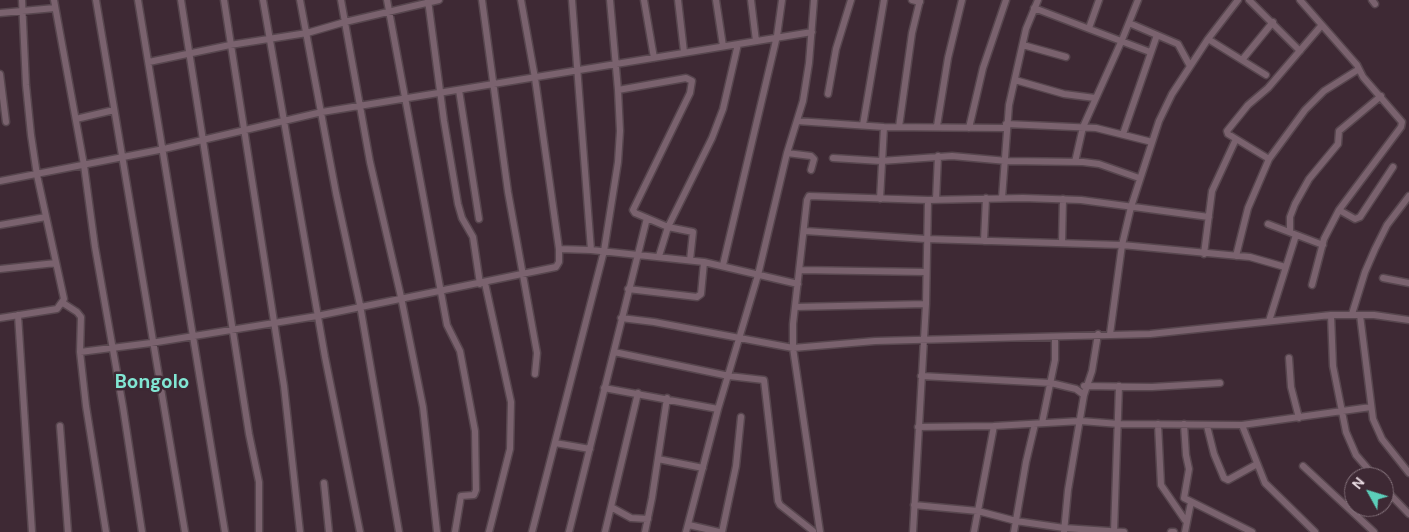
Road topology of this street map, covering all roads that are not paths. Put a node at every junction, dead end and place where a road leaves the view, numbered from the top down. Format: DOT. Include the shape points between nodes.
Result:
graph roads {
  1 [pos="22,0"];
  2 [pos="54,0"];
  3 [pos="96,0"];
  4 [pos="138,0"];
  5 [pos="180,0"];
  6 [pos="224,0"];
  7 [pos="263,0"];
  8 [pos="300,0"];
  9 [pos="341,0"];
  10 [pos="387,0"];
  11 [pos="439,0"];
  12 [pos="482,0"];
  13 [pos="521,0"];
  14 [pos="572,0"];
  15 [pos="610,0"];
  16 [pos="644,0"];
  17 [pos="678,0"];
  18 [pos="716,0"];
  19 [pos="751,0"];
  20 [pos="782,0"];
  21 [pos="814,0"];
  22 [pos="850,0"];
  23 [pos="884,0"];
  24 [pos="912,0"];
  25 [pos="962,0"];
  26 [pos="1006,0"];
  27 [pos="1038,0"];
  28 [pos="1099,0"];
  29 [pos="1138,0"];
  30 [pos="1236,0"];
  31 [pos="1250,0"];
  32 [pos="1300,0"];
  33 [pos="428,1"];
  34 [pos="920,1"];
  35 [pos="54,8"];
  36 [pos="1034,8"];
  37 [pos="23,11"];
  38 [pos="390,11"];
  39 [pos="0,13"];
  40 [pos="345,22"];
  41 [pos="1273,22"];
  42 [pos="1129,24"];
  43 [pos="1321,26"];
  44 [pos="1089,28"];
  45 [pos="812,32"];
  46 [pos="307,33"];
  47 [pos="1157,35"];
  48 [pos="778,36"];
  49 [pos="1208,38"];
  50 [pos="269,39"];
  51 [pos="756,40"];
  52 [pos="1122,40"];
  53 [pos="738,44"];
  54 [pos="230,45"];
  55 [pos="1022,45"];
  56 [pos="723,46"];
  57 [pos="1300,51"];
  58 [pos="684,52"];
  59 [pos="1150,52"];
  60 [pos="189,53"];
  61 [pos="1066,57"];
  62 [pos="654,58"];
  63 [pos="1242,60"];
  64 [pos="149,62"];
  65 [pos="616,64"];
  66 [pos="1190,66"];
  67 [pos="577,69"];
  68 [pos="1359,69"];
  69 [pos="0,74"];
  70 [pos="1266,76"];
  71 [pos="535,78"];
  72 [pos="1015,80"];
  73 [pos="493,84"];
  74 [pos="459,90"];
  75 [pos="618,90"];
  76 [pos="441,93"];
  77 [pos="828,94"];
  78 [pos="1381,96"];
  79 [pos="1095,98"];
  80 [pos="405,100"];
  81 [pos="360,106"];
  82 [pos="114,110"];
  83 [pos="322,112"];
  84 [pos="76,119"];
  85 [pos="282,120"];
  86 [pos="797,121"];
  87 [pos="6,122"];
  88 [pos="863,125"];
  89 [pos="937,126"];
  90 [pos="1006,126"];
  91 [pos="884,127"];
  92 [pos="898,127"];
  93 [pos="1083,127"];
  94 [pos="969,128"];
  95 [pos="245,130"];
  96 [pos="1123,134"];
  97 [pos="203,139"];
  98 [pos="1236,140"];
  99 [pos="1152,142"];
  100 [pos="164,149"];
  101 [pos="787,153"];
  102 [pos="938,156"];
  103 [pos="123,157"];
  104 [pos="833,158"];
  105 [pos="1269,159"];
  106 [pos="881,161"];
  107 [pos="1006,161"];
  108 [pos="1075,162"];
  109 [pos="84,165"];
  110 [pos="1393,167"];
  111 [pos="811,170"];
  112 [pos="37,175"];
  113 [pos="1139,178"];
  114 [pos="0,181"];
  115 [pos="1409,196"];
  116 [pos="986,198"];
  117 [pos="1002,198"];
  118 [pos="880,199"];
  119 [pos="928,200"];
  120 [pos="936,200"];
  121 [pos="1063,200"];
  122 [pos="1131,207"];
  123 [pos="1339,210"];
  124 [pos="46,217"];
  125 [pos="1209,217"];
  126 [pos="647,218"];
  127 [pos="479,219"];
  128 [pos="1268,224"];
  129 [pos="0,225"];
  130 [pos="668,227"];
  131 [pos="805,231"];
  132 [pos="1293,233"];
  133 [pos="926,239"];
  134 [pos="984,241"];
  135 [pos="1062,243"];
  136 [pos="1122,245"];
  137 [pos="1323,245"];
  138 [pos="559,249"];
  139 [pos="591,250"];
  140 [pos="604,251"];
  141 [pos="638,254"];
  142 [pos="1204,254"];
  143 [pos="659,256"];
  144 [pos="1236,256"];
  145 [pos="690,260"];
  146 [pos="704,262"];
  147 [pos="56,263"];
  148 [pos="723,265"];
  149 [pos="1285,267"];
  150 [pos="0,269"];
  151 [pos="800,270"];
  152 [pos="925,272"];
  153 [pos="524,274"];
  154 [pos="758,275"];
  155 [pos="1383,278"];
  156 [pos="483,283"];
  157 [pos="1409,283"];
  158 [pos="798,284"];
  159 [pos="1312,285"];
  160 [pos="441,289"];
  161 [pos="628,289"];
  162 [pos="401,297"];
  163 [pos="63,303"];
  164 [pos="926,304"];
  165 [pos="360,305"];
  166 [pos="795,307"];
  167 [pos="1352,314"];
  168 [pos="18,315"];
  169 [pos="1331,315"];
  170 [pos="1360,315"];
  171 [pos="317,316"];
  172 [pos="0,318"];
  173 [pos="621,318"];
  174 [pos="1409,320"];
  175 [pos="1269,321"];
  176 [pos="274,323"];
  177 [pos="234,328"];
  178 [pos="1098,334"];
  179 [pos="1110,334"];
  180 [pos="193,336"];
  181 [pos="1055,337"];
  182 [pos="739,338"];
  183 [pos="923,341"];
  184 [pos="152,343"];
  185 [pos="113,347"];
  186 [pos="793,348"];
  187 [pos="80,352"];
  188 [pos="614,352"];
  189 [pos="1289,358"];
  190 [pos="535,374"];
  191 [pos="729,376"];
  192 [pos="921,376"];
  193 [pos="1220,382"];
  194 [pos="1051,383"];
  195 [pos="1086,386"];
  196 [pos="1119,386"];
  197 [pos="604,388"];
  198 [pos="1076,389"];
  199 [pos="638,393"];
  200 [pos="1084,395"];
  201 [pos="667,398"];
  202 [pos="1371,407"];
  203 [pos="718,409"];
  204 [pos="1340,410"];
  205 [pos="741,417"];
  206 [pos="1299,418"];
  207 [pos="1081,421"];
  208 [pos="1039,424"];
  209 [pos="1119,424"];
  210 [pos="1158,424"];
  211 [pos="1184,424"];
  212 [pos="1242,425"];
  213 [pos="60,426"];
  214 [pos="994,426"];
  215 [pos="1207,426"];
  216 [pos="918,427"];
  217 [pos="555,443"];
  218 [pos="590,449"];
  219 [pos="658,459"];
  220 [pos="1257,464"];
  221 [pos="1303,466"];
  222 [pos="1367,467"];
  223 [pos="703,468"];
  224 [pos="1409,473"];
  225 [pos="324,483"];
  226 [pos="1394,498"];
  227 [pos="1191,502"];
  228 [pos="914,505"];
  229 [pos="611,507"];
  230 [pos="978,511"];
  231 [pos="1409,514"];
  232 [pos="648,520"];
  233 [pos="1185,520"];
  234 [pos="1016,521"];
  235 [pos="689,525"];
  236 [pos="1064,530"];
  237 [pos="32,532"];
  238 [pos="68,532"];
  239 [pos="106,532"];
  240 [pos="142,532"];
  241 [pos="184,532"];
  242 [pos="225,532"];
  243 [pos="259,532"];
  244 [pos="300,532"];
  245 [pos="329,532"];
  246 [pos="360,532"];
  247 [pos="399,532"];
  248 [pos="437,532"];
  249 [pos="455,532"];
  250 [pos="489,532"];
  251 [pos="532,532"];
  252 [pos="569,532"];
  253 [pos="605,532"];
  254 [pos="645,532"];
  255 [pos="686,532"];
  256 [pos="721,532"];
  257 [pos="804,532"];
  258 [pos="818,532"];
  259 [pos="913,532"];
  260 [pos="974,532"];
  261 [pos="1014,532"];
  262 [pos="1114,532"];
  263 [pos="1124,532"];
  264 [pos="1185,532"];
  265 [pos="1252,532"];
  266 [pos="1315,532"];
  267 [pos="1374,532"];
  1 -- 37 [label="street"];
  2 -- 35 [label="street"];
  3 -- 82 [label="street"];
  4 -- 64 [label="street"];
  5 -- 60 [label="street"];
  6 -- 54 [label="street"];
  7 -- 50 [label="street"];
  8 -- 46 [label="street"];
  9 -- 40 [label="street"];
  10 -- 38 [label="street"];
  11 -- 33 [label="street"];
  12 -- 73 [label="street"];
  13 -- 71 [label="street"];
  14 -- 67 [label="street"];
  15 -- 65 [label="street"];
  16 -- 62 [label="street"];
  17 -- 58 [label="street"];
  18 -- 56 [label="street"];
  19 -- 51 [label="street"];
  20 -- 48 [label="street"];
  21 -- 45 [label="street"];
  22 -- 77 [label="street"];
  23 -- 88 [label="street"];
  24 -- 34 [label="street"];
  25 -- 89 [label="street" via="946,66"];
  26 -- 94 [label="street" via="983,68"];
  27 -- 36 [label="street"];
  28 -- 44 [label="street"];
  29 -- 42 [label="street"];
  30 -- 49 [label="street"];
  31 -- 41 [label="street"];
  32 -- 43 [label="street"];
  33 -- 38 [label="street"];
  33 -- 76 [label="street"];
  34 -- 92 [label="street"];
  35 -- 37 [label="street"];
  35 -- 84 [label="street"];
  36 -- 44 [label="street"];
  36 -- 55 [label="street"];
  37 -- 39 [label="street"];
  37 -- 112 [label="street" via="26,85"];
  38 -- 40 [label="street"];
  38 -- 80 [label="street"];
  40 -- 46 [label="street"];
  40 -- 81 [label="street"];
  41 -- 57 [label="street"];
  41 -- 63 [label="street"];
  42 -- 47 [label="street"];
  42 -- 52 [label="street"];
  43 -- 57 [label="street"];
  43 -- 68 [label="street"];
  44 -- 52 [label="street"];
  45 -- 48 [label="street"];
  45 -- 86 [label="street" via="807,82"];
  46 -- 50 [label="street"];
  46 -- 83 [label="street"];
  47 -- 59 [label="street"];
  47 -- 66 [label="street" via="1180,46"];
  48 -- 51 [label="street"];
  48 -- 148 [label="street"];
  49 -- 63 [label="street"];
  49 -- 66 [label="street"];
  50 -- 54 [label="street"];
  50 -- 85 [label="street"];
  51 -- 53 [label="street"];
  52 -- 59 [label="street"];
  52 -- 79 [label="street"];
  53 -- 56 [label="street"];
  53 -- 130 [label="street" via="723,109 712,138"];
  54 -- 60 [label="street"];
  54 -- 95 [label="street"];
  55 -- 61 [label="street"];
  55 -- 72 [label="street"];
  56 -- 58 [label="street"];
  57 -- 98 [label="street" via="1228,129 1228,134"];
  58 -- 62 [label="street"];
  59 -- 96 [label="street"];
  60 -- 64 [label="street"];
  60 -- 97 [label="street"];
  62 -- 65 [label="street"];
  63 -- 70 [label="street"];
  64 -- 100 [label="street"];
  65 -- 67 [label="street"];
  65 -- 75 [label="street"];
  66 -- 99 [label="street" via="1165,108"];
  67 -- 71 [label="street"];
  67 -- 139 [label="street"];
  68 -- 78 [label="street"];
  68 -- 105 [label="street" via="1324,92 1305,110"];
  69 -- 87 [label="street"];
  71 -- 73 [label="street"];
  71 -- 138 [label="street"];
  72 -- 79 [label="street" via="1064,94"];
  72 -- 90 [label="street"];
  73 -- 74 [label="street"];
  73 -- 153 [label="street" via="508,192"];
  74 -- 76 [label="street"];
  74 -- 127 [label="street"];
  75 -- 126 [label="street" via="686,78 692,81 690,93 633,210"];
  75 -- 140 [label="street" via="618,162"];
  76 -- 80 [label="street"];
  76 -- 156 [label="street" via="459,212 472,237"];
  78 -- 123 [label="street" via="1402,124"];
  78 -- 132 [label="street" via="1339,131 1338,144 1309,179 1295,204 1290,217"];
  79 -- 93 [label="street"];
  80 -- 81 [label="street"];
  80 -- 160 [label="street"];
  81 -- 83 [label="street"];
  81 -- 162 [label="street"];
  82 -- 84 [label="street"];
  82 -- 103 [label="street"];
  83 -- 85 [label="street"];
  83 -- 165 [label="street"];
  84 -- 109 [label="street"];
  85 -- 95 [label="street"];
  85 -- 171 [label="street"];
  86 -- 88 [label="street"];
  86 -- 101 [label="street"];
  88 -- 91 [label="street"];
  89 -- 92 [label="street"];
  89 -- 94 [label="street"];
  90 -- 93 [label="street"];
  90 -- 94 [label="street"];
  90 -- 107 [label="street"];
  91 -- 92 [label="street"];
  91 -- 106 [label="street"];
  93 -- 96 [label="street"];
  93 -- 108 [label="street"];
  95 -- 97 [label="street"];
  95 -- 176 [label="street"];
  96 -- 99 [label="street"];
  97 -- 100 [label="street"];
  97 -- 177 [label="street"];
  98 -- 105 [label="street"];
  98 -- 125 [label="street" via="1212,191"];
  99 -- 113 [label="street"];
  100 -- 103 [label="street"];
  100 -- 180 [label="street"];
  101 -- 111 [label="street" via="812,157"];
  101 -- 154 [label="street"];
  102 -- 106 [label="street"];
  102 -- 107 [label="street"];
  102 -- 120 [label="street"];
  103 -- 109 [label="street"];
  103 -- 184 [label="street"];
  104 -- 106 [label="street"];
  105 -- 144 [label="street" via="1248,208"];
  106 -- 118 [label="street"];
  107 -- 108 [label="street"];
  107 -- 117 [label="street"];
  108 -- 113 [label="street" via="1099,164"];
  109 -- 112 [label="street"];
  109 -- 185 [label="street"];
  110 -- 123 [label="street" via="1360,217 1355,219"];
  112 -- 114 [label="street"];
  112 -- 124 [label="street"];
  113 -- 122 [label="street"];
  115 -- 167 [label="street" via="1374,249"];
  116 -- 117 [label="street"];
  116 -- 120 [label="street"];
  116 -- 134 [label="street"];
  117 -- 121 [label="street"];
  118 -- 119 [label="street"];
  118 -- 131 [label="street" via="810,195"];
  119 -- 120 [label="street"];
  119 -- 133 [label="street"];
  121 -- 122 [label="street"];
  121 -- 135 [label="street"];
  122 -- 125 [label="street"];
  122 -- 136 [label="street"];
  123 -- 137 [label="street"];
  124 -- 129 [label="street"];
  124 -- 147 [label="street"];
  125 -- 142 [label="street"];
  126 -- 130 [label="street"];
  126 -- 141 [label="street"];
  128 -- 132 [label="street"];
  130 -- 143 [label="street"];
  130 -- 145 [label="street" via="694,233"];
  131 -- 133 [label="street"];
  131 -- 151 [label="street"];
  132 -- 137 [label="street"];
  132 -- 149 [label="street"];
  133 -- 134 [label="street"];
  133 -- 152 [label="street"];
  134 -- 135 [label="street"];
  135 -- 136 [label="street"];
  136 -- 142 [label="street"];
  136 -- 179 [label="street"];
  137 -- 159 [label="street"];
  138 -- 139 [label="street"];
  138 -- 153 [label="street" via="556,266"];
  139 -- 140 [label="street"];
  140 -- 141 [label="street"];
  140 -- 217 [label="street"];
  141 -- 143 [label="street"];
  141 -- 161 [label="street"];
  142 -- 144 [label="street"];
  143 -- 145 [label="street"];
  144 -- 149 [label="street"];
  145 -- 146 [label="street"];
  146 -- 148 [label="street"];
  146 -- 161 [label="street" via="701,294 697,297"];
  147 -- 150 [label="street"];
  147 -- 163 [label="street" via="64,294"];
  148 -- 154 [label="street"];
  149 -- 175 [label="street"];
  151 -- 152 [label="street"];
  151 -- 158 [label="street"];
  152 -- 164 [label="street"];
  153 -- 156 [label="street"];
  153 -- 190 [label="street" via="536,353"];
  154 -- 158 [label="street"];
  154 -- 182 [label="street"];
  155 -- 157 [label="street"];
  156 -- 160 [label="street"];
  156 -- 250 [label="street" via="511,402 510,449"];
  158 -- 166 [label="street"];
  160 -- 162 [label="street"];
  160 -- 249 [label="street" via="447,325 462,357 477,455 476,490 474,495 461,496"];
  161 -- 173 [label="street"];
  162 -- 165 [label="street"];
  162 -- 248 [label="street" via="423,407"];
  163 -- 168 [label="street" via="57,309"];
  163 -- 187 [label="street" via="81,317"];
  164 -- 166 [label="street"];
  164 -- 183 [label="street"];
  165 -- 171 [label="street"];
  165 -- 247 [label="street"];
  166 -- 186 [label="street"];
  167 -- 169 [label="street"];
  167 -- 170 [label="street"];
  168 -- 172 [label="street"];
  168 -- 237 [label="street"];
  169 -- 175 [label="street"];
  169 -- 204 [label="street" via="1333,366"];
  170 -- 174 [label="street"];
  170 -- 202 [label="street"];
  171 -- 176 [label="street"];
  171 -- 246 [label="street"];
  173 -- 182 [label="street"];
  173 -- 188 [label="street"];
  175 -- 179 [label="street" via="1150,334"];
  176 -- 177 [label="street"];
  176 -- 244 [label="street"];
  177 -- 180 [label="street"];
  177 -- 243 [label="street" via="259,482"];
  178 -- 179 [label="street"];
  178 -- 181 [label="street"];
  178 -- 195 [label="street"];
  180 -- 184 [label="street"];
  180 -- 242 [label="street"];
  181 -- 183 [label="street"];
  181 -- 194 [label="street"];
  182 -- 186 [label="street"];
  182 -- 191 [label="street"];
  183 -- 186 [label="street" via="875,341"];
  183 -- 192 [label="street"];
  184 -- 185 [label="street"];
  184 -- 241 [label="street"];
  185 -- 187 [label="street"];
  185 -- 240 [label="street"];
  186 -- 258 [label="street"];
  187 -- 239 [label="street"];
  188 -- 191 [label="street"];
  188 -- 197 [label="street"];
  189 -- 206 [label="street" via="1291,386"];
  191 -- 203 [label="street"];
  191 -- 258 [label="street" via="764,380 778,501"];
  192 -- 194 [label="street"];
  192 -- 216 [label="street"];
  193 -- 196 [label="street"];
  194 -- 198 [label="street"];
  194 -- 208 [label="street"];
  195 -- 196 [label="street"];
  195 -- 198 [label="street"];
  195 -- 200 [label="street"];
  196 -- 209 [label="street"];
  197 -- 199 [label="street"];
  197 -- 218 [label="street"];
  198 -- 200 [label="street"];
  199 -- 201 [label="street"];
  199 -- 229 [label="street"];
  200 -- 207 [label="street"];
  201 -- 203 [label="street"];
  201 -- 219 [label="street"];
  202 -- 204 [label="street"];
  202 -- 224 [label="street" via="1377,431"];
  203 -- 223 [label="street"];
  204 -- 206 [label="street"];
  204 -- 222 [label="street" via="1350,445"];
  205 -- 256 [label="street" via="736,466"];
  206 -- 212 [label="street"];
  207 -- 208 [label="street"];
  207 -- 209 [label="street"];
  207 -- 236 [label="street"];
  208 -- 214 [label="street"];
  208 -- 234 [label="street" via="1026,462"];
  209 -- 210 [label="street"];
  209 -- 262 [label="street"];
  210 -- 211 [label="street"];
  210 -- 233 [label="street" via="1161,485"];
  211 -- 215 [label="street"];
  211 -- 227 [label="street" via="1189,469 1184,496"];
  212 -- 215 [label="street"];
  212 -- 220 [label="street"];
  213 -- 238 [label="street"];
  214 -- 216 [label="street"];
  214 -- 230 [label="street"];
  215 -- 220 [label="street" via="1224,478 1228,480"];
  216 -- 228 [label="street"];
  217 -- 218 [label="street"];
  217 -- 251 [label="street"];
  218 -- 252 [label="street"];
  219 -- 223 [label="street"];
  219 -- 232 [label="street"];
  220 -- 266 [label="street" via="1269,488"];
  221 -- 267 [label="street"];
  223 -- 235 [label="street"];
  225 -- 245 [label="street"];
  226 -- 231 [label="street"];
  227 -- 233 [label="street"];
  227 -- 265 [label="street"];
  228 -- 230 [label="street"];
  228 -- 259 [label="street"];
  229 -- 232 [label="street" via="631,518"];
  229 -- 253 [label="street"];
  230 -- 234 [label="street"];
  230 -- 260 [label="street"];
  232 -- 254 [label="street"];
  233 -- 264 [label="street"];
  234 -- 236 [label="street"];
  234 -- 261 [label="street"];
  235 -- 255 [label="street"];
  235 -- 256 [label="street"];
  236 -- 262 [label="street"];
  257 -- 258 [label="street"];
  262 -- 263 [label="street"];
}
